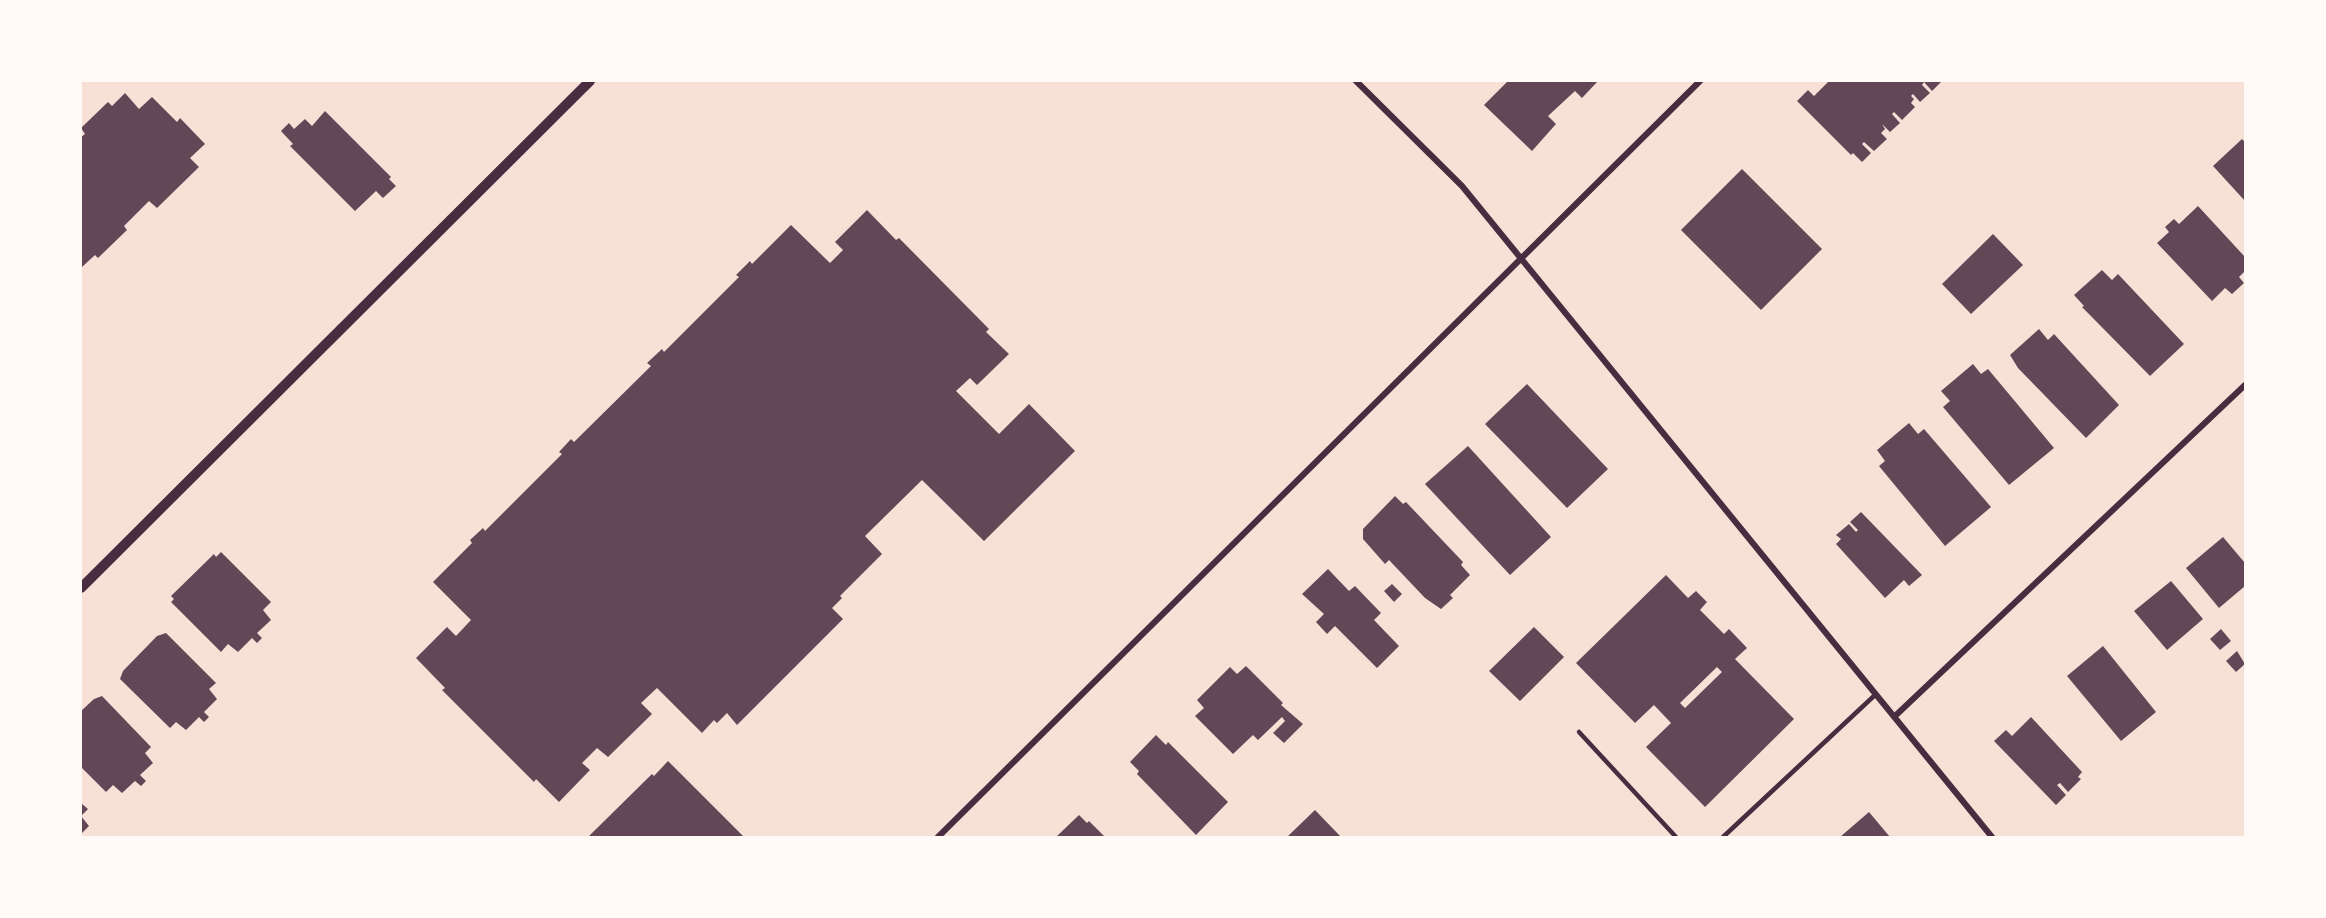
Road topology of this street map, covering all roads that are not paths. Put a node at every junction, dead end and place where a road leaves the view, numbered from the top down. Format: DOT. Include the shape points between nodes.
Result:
graph roads {
  1 [pos="590,81"];
  2 [pos="1356,81"];
  3 [pos="1700,81"];
  4 [pos="1521,260"];
  5 [pos="2245,385"];
  6 [pos="81,588"];
  7 [pos="1875,694"];
  8 [pos="1894,717"];
  9 [pos="1579,732"];
  10 [pos="938,837"];
  11 [pos="1676,837"];
  12 [pos="1723,837"];
  13 [pos="1992,837"];
  1 -- 6 [label="street"];
  2 -- 4 [label="street" via="1462,186"];
  3 -- 4 [label="street"];
  4 -- 7 [label="street"];
  4 -- 10 [label="street"];
  5 -- 8 [label="street"];
  7 -- 8 [label="street"];
  7 -- 12 [label="lane"];
  8 -- 13 [label="street"];
  9 -- 11 [label="lane"];
}
